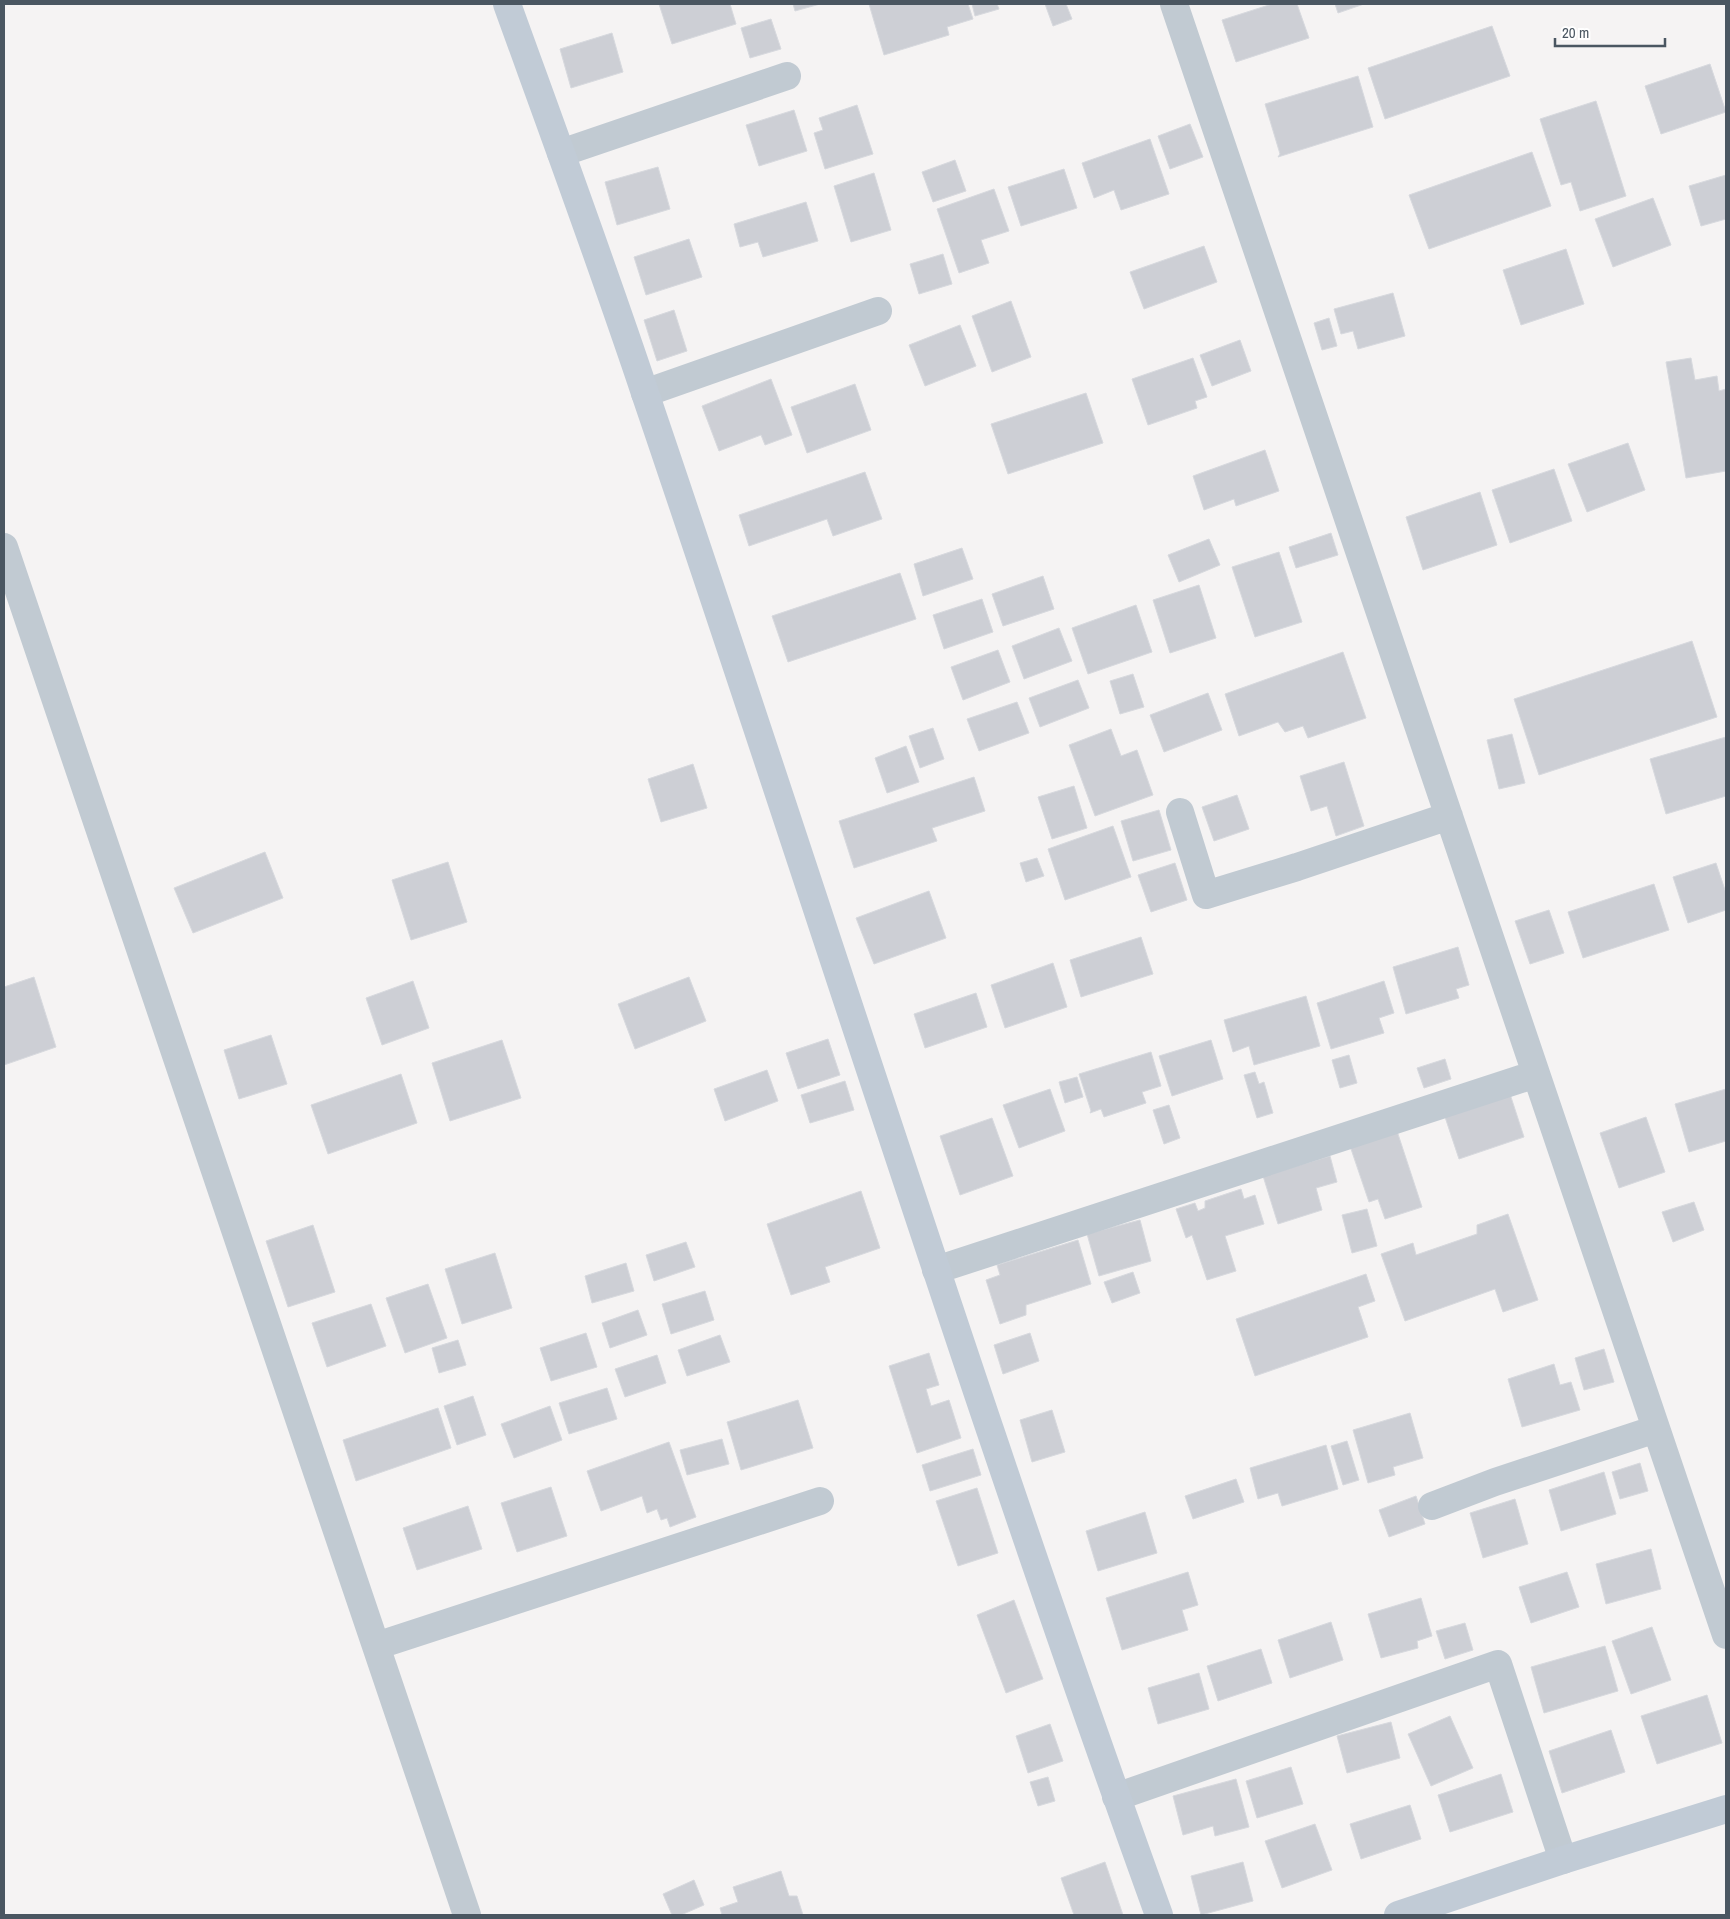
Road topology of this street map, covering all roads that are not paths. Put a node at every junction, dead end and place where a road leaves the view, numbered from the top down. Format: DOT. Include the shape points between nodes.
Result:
graph roads {
  1 [pos="507,4"];
  2 [pos="1174,4"];
  3 [pos="787,76"];
  4 [pos="561,153"];
  5 [pos="878,311"];
  6 [pos="645,393"];
  7 [pos="4,547"];
  8 [pos="1180,812"];
  9 [pos="1449,816"];
  10 [pos="1536,1074"];
  11 [pos="936,1270"];
  12 [pos="1656,1429"];
  13 [pos="820,1501"];
  14 [pos="1432,1506"];
  15 [pos="1726,1635"];
  16 [pos="376,1646"];
  17 [pos="1116,1798"];
  18 [pos="1726,1809"];
  19 [pos="1563,1860"];
  20 [pos="467,1915"];
  21 [pos="1159,1915"];
  22 [pos="1398,1915"];
  1 -- 4 [label="street"];
  2 -- 9 [label="street"];
  3 -- 4 [label="street"];
  4 -- 6 [label="street"];
  5 -- 6 [label="street"];
  6 -- 11 [label="street"];
  7 -- 16 [label="street"];
  8 -- 9 [label="street" via="1206,895"];
  9 -- 10 [label="street"];
  10 -- 11 [label="street"];
  10 -- 12 [label="street"];
  11 -- 17 [label="street"];
  12 -- 14 [label="street"];
  12 -- 15 [label="street"];
  13 -- 16 [label="street"];
  16 -- 20 [label="street"];
  17 -- 19 [label="street" via="1498,1664"];
  17 -- 21 [label="street"];
  18 -- 19 [label="street"];
  19 -- 22 [label="street"];
}
